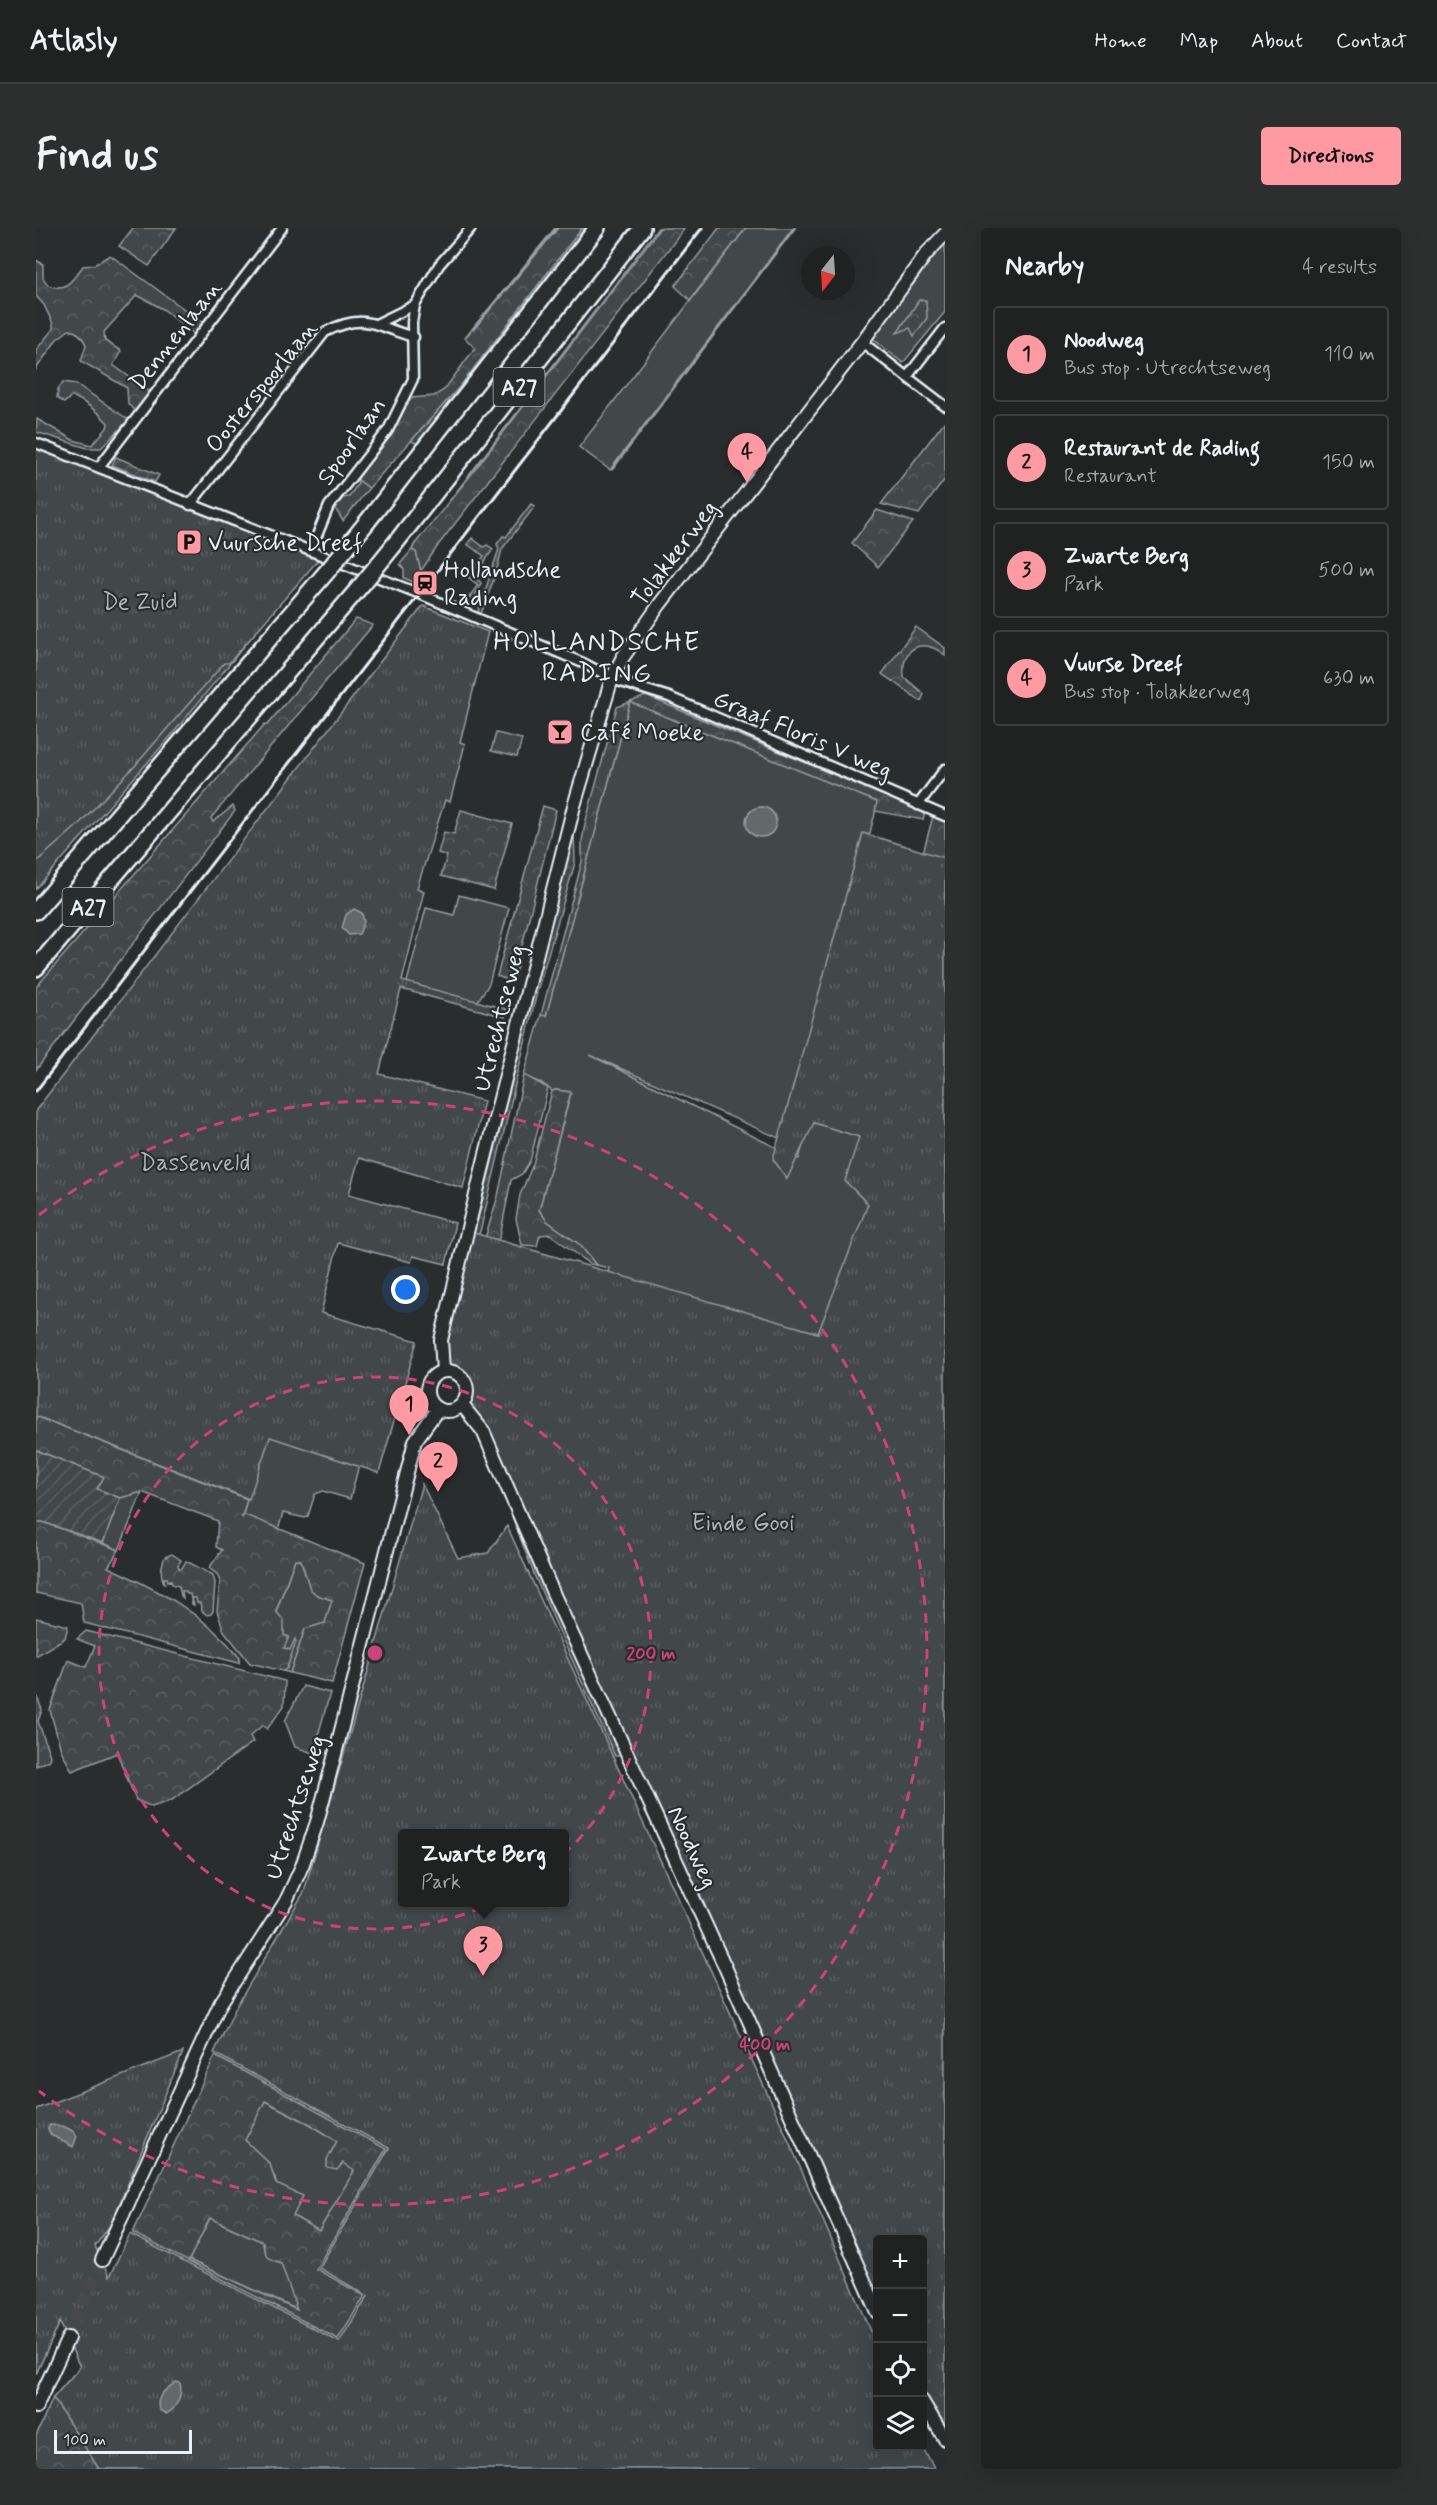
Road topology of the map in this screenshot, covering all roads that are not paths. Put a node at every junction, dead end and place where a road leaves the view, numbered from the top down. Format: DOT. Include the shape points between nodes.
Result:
graph roads {
  1 [pos="282,228"];
  2 [pos="471,228"];
  3 [pos="597,228"];
  4 [pos="642,228"];
  5 [pos="945,234"];
  6 [pos="415,305"];
  7 [pos="378,323"];
  8 [pos="945,328"];
  9 [pos="414,338"];
  10 [pos="862,342"];
  11 [pos="907,377"];
  12 [pos="945,406"];
  13 [pos="36,443"];
  14 [pos="99,467"];
  15 [pos="190,505"];
  16 [pos="310,550"];
  17 [pos="612,678"];
  18 [pos="945,769"];
  19 [pos="918,805"];
  20 [pos="945,816"];
  21 [pos="36,910"];
  22 [pos="36,968"];
  23 [pos="443,1371"];
  24 [pos="462,1405"];
  25 [pos="438,1409"];
  26 [pos="102,2260"];
  27 [pos="873,2301"];
  28 [pos="68,2338"];
  29 [pos="36,2407"];
  30 [pos="927,2409"];
  31 [pos="945,2439"];
  1 -- 14 [label="street, Dennenlaan"];
  2 -- 6 [label="street, Spoorlaan" via="440,265"];
  3 -- 21 [label="highway, A27, bridge" via="313,589"];
  4 -- 22 [label="highway, A27, bridge" via="340,611"];
  5 -- 10 [label="main road, Tolakkerweg"];
  6 -- 7 [label="street, Oosterspoorlaan"];
  6 -- 9 [label="street, Spoorlaan"];
  7 -- 9 [label="street, Oosterspoorlaan"];
  7 -- 15 [label="street, Oosterspoorlaan" via="355,321 325,332"];
  8 -- 11 [label="street"];
  9 -- 16 [label="street, Spoorlaan" via="414,379 388,430 329,506"];
  10 -- 11 [label="street"];
  10 -- 17 [label="main road, Tolakkerweg" via="660,604"];
  11 -- 12 [label="street"];
  13 -- 14 [label="street"];
  14 -- 15 [label="street"];
  15 -- 16 [label="street"];
  16 -- 17 [label="street"];
  17 -- 19 [label="street, Graaf Floris V weg" via="669,698"];
  17 -- 23 [label="main road, Utrechtseweg" via="574,806 476,1192 441,1340"];
  18 -- 19 [label="street"];
  19 -- 20 [label="street, Graaf Floris V weg"];
  23 -- 24 [label="main road" via="456,1372 465,1381 468,1393"];
  23 -- 25 [label="main road" via="430,1380 427,1388 431,1403"];
  24 -- 25 [label="main road" via="451,1411"];
  24 -- 27 [label="main road, Noodweg" via="483,1431"];
  25 -- 26 [label="main road, Utrechtseweg" via="415,1441 317,1822 302,1866 286,1900 220,2004"];
  28 -- 29 [label="main road"];
  30 -- 31 [label="main road"];
}
